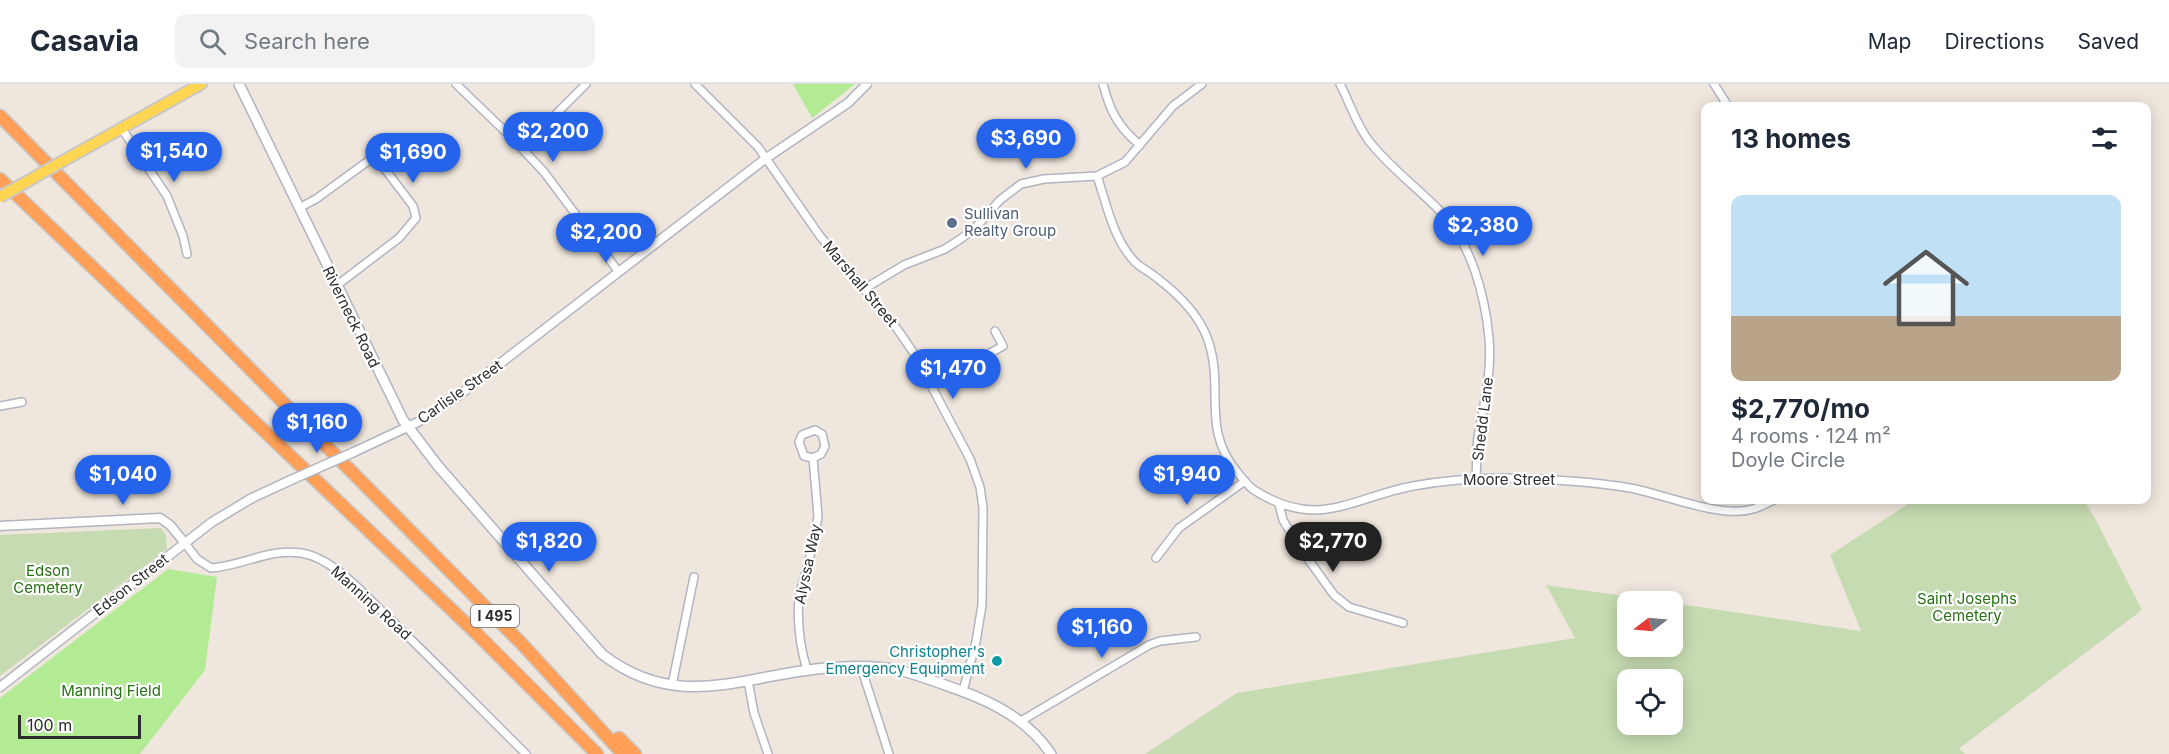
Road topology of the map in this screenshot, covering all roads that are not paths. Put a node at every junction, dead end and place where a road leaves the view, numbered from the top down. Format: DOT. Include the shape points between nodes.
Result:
graph roads {
  1 [pos="201,84"];
  2 [pos="239,84"];
  3 [pos="456,84"];
  4 [pos="586,84"];
  5 [pos="695,84"];
  6 [pos="867,84"];
  7 [pos="1103,84"];
  8 [pos="1202,84"];
  9 [pos="1340,84"];
  10 [pos="1714,84"];
  11 [pos="1725,102"];
  12 [pos="0,116"];
  13 [pos="122,129"];
  14 [pos="1140,145"];
  15 [pos="522,148"];
  16 [pos="765,159"];
  17 [pos="1097,176"];
  18 [pos="0,179"];
  19 [pos="0,196"];
  20 [pos="299,208"];
  21 [pos="187,254"];
  22 [pos="618,272"];
  23 [pos="336,286"];
  24 [pos="864,289"];
  25 [pos="995,331"];
  26 [pos="931,385"];
  27 [pos="22,402"];
  28 [pos="0,406"];
  29 [pos="408,427"];
  30 [pos="813,458"];
  31 [pos="1476,478"];
  32 [pos="1245,481"];
  33 [pos="1279,504"];
  34 [pos="1766,504"];
  35 [pos="0,526"];
  36 [pos="184,543"];
  37 [pos="1156,558"];
  38 [pos="694,577"];
  39 [pos="1402,623"];
  40 [pos="1196,637"];
  41 [pos="522,644"];
  42 [pos="861,667"];
  43 [pos="807,670"];
  44 [pos="748,681"];
  45 [pos="672,685"];
  46 [pos="0,687"];
  47 [pos="963,691"];
  48 [pos="1021,721"];
  49 [pos="526,754"];
  50 [pos="597,754"];
  51 [pos="623,754"];
  52 [pos="635,754"];
  53 [pos="768,754"];
  54 [pos="889,754"];
  55 [pos="1051,754"];
  1 -- 13 [label="main road"];
  2 -- 20 [label="main road, Riverneck Road"];
  3 -- 15 [label="street"];
  4 -- 15 [label="street"];
  5 -- 16 [label="street, Marshall Street"];
  6 -- 16 [label="street, Carlisle Street" via="848,103"];
  7 -- 14 [label="street" via="1123,131"];
  8 -- 14 [label="street" via="1173,106"];
  9 -- 31 [label="street, Shedd Lane" via="1368,139 1392,168 1442,213 1458,234 1473,266 1490,339"];
  10 -- 11 [label="street"];
  12 -- 41 [label="highway, I 495"];
  13 -- 19 [label="main road, bridge"];
  13 -- 21 [label="street" via="167,196"];
  14 -- 17 [label="street" via="1125,162"];
  15 -- 22 [label="street"];
  16 -- 22 [label="street, Carlisle Street"];
  16 -- 24 [label="street, Marshall Street"];
  17 -- 24 [label="street" via="1021,184 962,238"];
  17 -- 32 [label="street, Moore Street" via="1122,245 1136,263 1180,297 1208,339 1215,370 1217,436 1230,464"];
  18 -- 50 [label="highway, I 495" via="476,633"];
  20 -- 23 [label="main road, Riverneck Road"];
  20 -- 23 [label="street" via="375,156 415,210 416,218 404,234"];
  22 -- 29 [label="street, Carlisle Street" via="471,387"];
  23 -- 29 [label="main road, Riverneck Road"];
  24 -- 26 [label="street, Marshall Street" via="904,337"];
  25 -- 26 [label="street" via="1003,346"];
  26 -- 47 [label="street, Marshall Street" via="970,459 982,498 981,617"];
  27 -- 28 [label="street"];
  29 -- 36 [label="street, Carlisle Street, bridge" via="242,503"];
  29 -- 45 [label="main road, Riverneck Road" via="602,654 637,676"];
  30 -- 30 [label="street, Alyssa Way" via="804,456 799,442 802,435 815,430 822,434 825,446"];
  30 -- 43 [label="street, Alyssa Way" via="818,516 798,608"];
  31 -- 33 [label="street, Moore Street" via="1411,486 1334,509 1307,511"];
  31 -- 34 [label="street, Moore Street" via="1568,480 1630,488 1716,511 1753,510"];
  32 -- 33 [label="street, Moore Street"];
  32 -- 37 [label="street" via="1179,528"];
  33 -- 39 [label="street" via="1300,548 1334,595 1349,607"];
  35 -- 36 [label="street" via="160,518"];
  36 -- 46 [label="street, Edson Street"];
  36 -- 49 [label="street, Manning Road" via="211,568 287,551 326,563 438,665"];
  38 -- 45 [label="street"];
  40 -- 48 [label="street" via="1149,645"];
  41 -- 51 [label="highway, I 495"];
  41 -- 52 [label="highway"];
  42 -- 43 [label="main road, Riverneck Road"];
  42 -- 47 [label="main road, Riverneck Road" via="897,670"];
  42 -- 54 [label="street"];
  43 -- 44 [label="main road, Riverneck Road"];
  44 -- 45 [label="main road, Riverneck Road" via="713,686"];
  44 -- 53 [label="street"];
  47 -- 48 [label="main road, Riverneck Road"];
  48 -- 55 [label="main road, Riverneck Road"];
}
